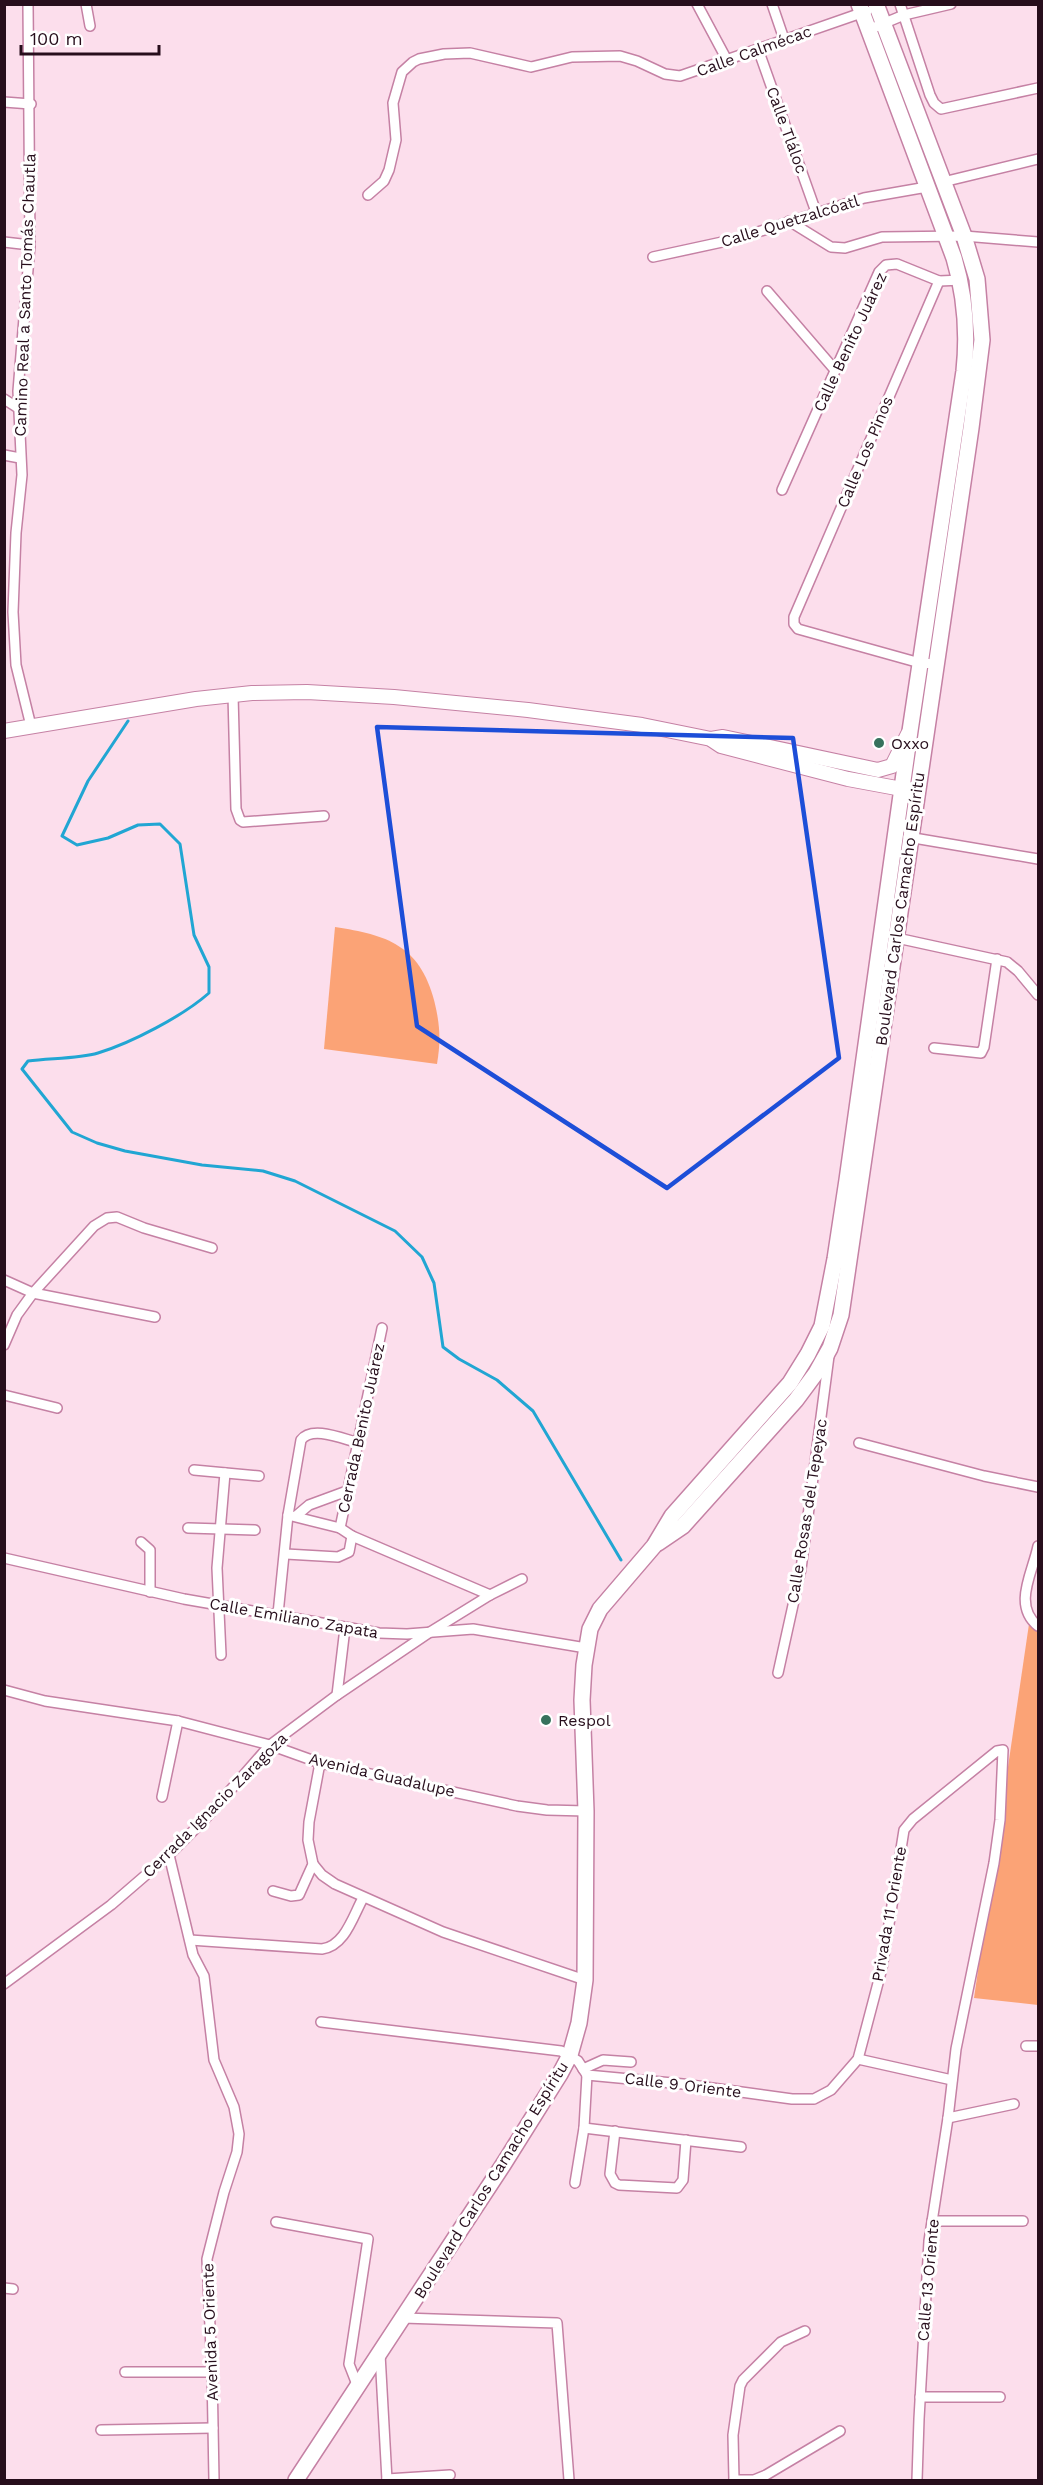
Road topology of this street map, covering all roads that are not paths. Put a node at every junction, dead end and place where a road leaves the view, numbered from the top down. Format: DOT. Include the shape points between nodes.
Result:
graph roads {
  1 [pos="28,4"];
  2 [pos="86,4"];
  3 [pos="697,4"];
  4 [pos="772,4"];
  5 [pos="900,4"];
  6 [pos="951,4"];
  7 [pos="877,6"];
  8 [pos="860,9"];
  9 [pos="904,15"];
  10 [pos="884,24"];
  11 [pos="90,26"];
  12 [pos="868,30"];
  13 [pos="784,39"];
  14 [pos="758,49"];
  15 [pos="727,60"];
  16 [pos="1038,88"];
  17 [pos="4,102"];
  18 [pos="31,104"];
  19 [pos="1038,159"];
  20 [pos="943,182"];
  21 [pos="927,187"];
  22 [pos="368,195"];
  23 [pos="816,212"];
  24 [pos="789,221"];
  25 [pos="964,236"];
  26 [pos="946,237"];
  27 [pos="4,242"];
  28 [pos="1038,242"];
  29 [pos="30,244"];
  30 [pos="653,257"];
  31 [pos="977,279"];
  32 [pos="939,280"];
  33 [pos="961,280"];
  34 [pos="767,291"];
  35 [pos="835,370"];
  36 [pos="4,399"];
  37 [pos="18,408"];
  38 [pos="4,455"];
  39 [pos="20,458"];
  40 [pos="782,490"];
  41 [pos="4,530"];
  42 [pos="16,533"];
  43 [pos="9,613"];
  44 [pos="9,641"];
  45 [pos="920,663"];
  46 [pos="936,664"];
  47 [pos="233,695"];
  48 [pos="31,726"];
  49 [pos="4,730"];
  50 [pos="910,731"];
  51 [pos="711,739"];
  52 [pos="885,770"];
  53 [pos="881,786"];
  54 [pos="910,792"];
  55 [pos="324,816"];
  56 [pos="904,837"];
  57 [pos="1038,859"];
  58 [pos="897,938"];
  59 [pos="997,959"];
  60 [pos="1038,995"];
  61 [pos="934,1048"];
  62 [pos="212,1248"];
  63 [pos="4,1280"];
  64 [pos="33,1293"];
  65 [pos="155,1317"];
  66 [pos="382,1328"];
  67 [pos="4,1345"];
  68 [pos="830,1348"];
  69 [pos="4,1395"];
  70 [pos="57,1408"];
  71 [pos="358,1443"];
  72 [pos="860,1443"];
  73 [pos="194,1470"];
  74 [pos="225,1473"];
  75 [pos="259,1476"];
  76 [pos="1038,1487"];
  77 [pos="347,1491"];
  78 [pos="292,1515"];
  79 [pos="188,1528"];
  80 [pos="340,1528"];
  81 [pos="220,1529"];
  82 [pos="255,1530"];
  83 [pos="352,1536"];
  84 [pos="141,1542"];
  85 [pos="654,1546"];
  86 [pos="1038,1546"];
  87 [pos="286,1554"];
  88 [pos="4,1558"];
  89 [pos="522,1579"];
  90 [pos="150,1592"];
  91 [pos="490,1595"];
  92 [pos="219,1604"];
  93 [pos="278,1614"];
  94 [pos="1038,1626"];
  95 [pos="345,1628"];
  96 [pos="430,1632"];
  97 [pos="586,1648"];
  98 [pos="221,1655"];
  99 [pos="778,1673"];
  100 [pos="4,1690"];
  101 [pos="337,1695"];
  102 [pos="178,1721"];
  103 [pos="270,1745"];
  104 [pos="1004,1752"];
  105 [pos="320,1763"];
  106 [pos="162,1797"];
  107 [pos="586,1811"];
  108 [pos="169,1855"];
  109 [pos="313,1864"];
  110 [pos="273,1891"];
  111 [pos="363,1898"];
  112 [pos="190,1940"];
  113 [pos="585,1980"];
  114 [pos="4,1984"];
  115 [pos="321,2022"];
  116 [pos="1026,2046"];
  117 [pos="1038,2046"];
  118 [pos="570,2055"];
  119 [pos="858,2059"];
  120 [pos="631,2062"];
  121 [pos="585,2072"];
  122 [pos="952,2080"];
  123 [pos="807,2099"];
  124 [pos="1014,2104"];
  125 [pos="948,2118"];
  126 [pos="584,2128"];
  127 [pos="615,2131"];
  128 [pos="686,2140"];
  129 [pos="741,2147"];
  130 [pos="575,2183"];
  131 [pos="932,2221"];
  132 [pos="1023,2221"];
  133 [pos="276,2222"];
  134 [pos="403,2318"];
  135 [pos="805,2331"];
  136 [pos="380,2354"];
  137 [pos="212,2372"];
  138 [pos="125,2373"];
  139 [pos="358,2387"];
  140 [pos="920,2397"];
  141 [pos="1000,2397"];
  142 [pos="213,2428"];
  143 [pos="101,2430"];
  144 [pos="840,2431"];
  145 [pos="450,2475"];
  146 [pos="387,2480"];
  147 [pos="734,2480"];
  148 [pos="214,2481"];
  149 [pos="296,2481"];
  150 [pos="569,2481"];
  151 [pos="917,2481"];
  1 -- 18 [label="street, Camino Real a Santo Tomás Chautla"];
  2 -- 11 [label="street"];
  3 -- 15 [label="street"];
  4 -- 13 [label="street"];
  5 -- 9 [label="street"];
  6 -- 9 [label="street"];
  7 -- 8 [label="street, Calle Calmécac"];
  7 -- 10 [label="main road, Boulevard Carlos Camacho Espíritu"];
  8 -- 12 [label="main road, Boulevard Carlos Camacho Espíritu"];
  8 -- 13 [label="street, Calle Calmécac"];
  9 -- 10 [label="street"];
  9 -- 16 [label="street" via="933,103 941,109"];
  10 -- 12 [label="street"];
  10 -- 20 [label="main road, Boulevard Carlos Camacho Espíritu"];
  12 -- 21 [label="main road, Boulevard Carlos Camacho Espíritu"];
  13 -- 14 [label="street, Calle Calmécac"];
  14 -- 15 [label="street, Calle Calmécac"];
  14 -- 23 [label="street, Calle Tláloc"];
  15 -- 22 [label="street, Calle Calmécac" via="673,76 620,56 572,57 531,67 470,53 412,62 402,72 393,103 396,140 389,170 384,181"];
  17 -- 18 [label="street"];
  18 -- 29 [label="street, Camino Real a Santo Tomás Chautla"];
  19 -- 20 [label="street"];
  20 -- 25 [label="main road, Boulevard Carlos Camacho Espíritu"];
  21 -- 23 [label="street, Calle Quetzalcóatl" via="864,198"];
  21 -- 26 [label="main road, Boulevard Carlos Camacho Espíritu"];
  23 -- 24 [label="street, Calle Quetzalcóatl"];
  24 -- 26 [label="street" via="831,248 882,237"];
  24 -- 30 [label="street, Calle Quetzalcóatl"];
  25 -- 26 [label="street"];
  25 -- 28 [label="street"];
  25 -- 31 [label="main road, Boulevard Carlos Camacho Espíritu"];
  26 -- 33 [label="main road, Boulevard Carlos Camacho Espíritu"];
  27 -- 29 [label="street"];
  29 -- 37 [label="street, Camino Real a Santo Tomás Chautla"];
  31 -- 33 [label="street, Calle Benito Juárez"];
  31 -- 46 [label="main road, Boulevard Carlos Camacho Espíritu" via="981,355"];
  32 -- 33 [label="street, Calle Benito Juárez"];
  32 -- 35 [label="street, Calle Benito Juárez" via="897,264 886,265 879,272"];
  32 -- 45 [label="street, Calle Los Pinos" via="794,617 798,629"];
  33 -- 45 [label="main road, Boulevard Carlos Camacho Espíritu" via="966,334 964,371"];
  34 -- 35 [label="street"];
  35 -- 40 [label="street, Calle Benito Juárez"];
  36 -- 37 [label="street"];
  37 -- 39 [label="street, Camino Real a Santo Tomás Chautla"];
  38 -- 39 [label="street"];
  39 -- 42 [label="street, Camino Real a Santo Tomás Chautla"];
  41 -- 42 [label="street"];
  42 -- 43 [label="street, Camino Real a Santo Tomás Chautla"];
  43 -- 44 [label="street, Camino Real a Santo Tomás Chautla"];
  44 -- 48 [label="street, Camino Real a Santo Tomás Chautla"];
  45 -- 46 [label="street"];
  45 -- 50 [label="main road, Boulevard Carlos Camacho Espíritu"];
  46 -- 54 [label="main road, Boulevard Carlos Camacho Espíritu"];
  47 -- 48 [label="main road"];
  47 -- 51 [label="main road" via="349,693 528,710 642,725"];
  47 -- 55 [label="street" via="236,809 240,820"];
  48 -- 49 [label="main road"];
  50 -- 52 [label="main road" via="892,766"];
  50 -- 54 [label="main road, Boulevard Carlos Camacho Espíritu"];
  51 -- 52 [label="main road" via="723,737"];
  51 -- 53 [label="main road" via="721,746"];
  52 -- 53 [label="main road"];
  53 -- 54 [label="main road"];
  54 -- 56 [label="main road, Boulevard Carlos Camacho Espíritu"];
  56 -- 57 [label="street"];
  56 -- 58 [label="main road, Boulevard Carlos Camacho Espíritu"];
  56 -- 85 [label="main road, Boulevard Carlos Camacho Espíritu" via="822,1326 790,1383 672,1516"];
  58 -- 59 [label="street"];
  58 -- 68 [label="main road, Boulevard Carlos Camacho Espíritu" via="841,1315"];
  59 -- 60 [label="street" via="1018,971"];
  59 -- 61 [label="street" via="981,1053"];
  62 -- 64 [label="street" via="117,1217 107,1218 94,1226"];
  63 -- 64 [label="street"];
  64 -- 65 [label="street"];
  64 -- 67 [label="street" via="17,1315"];
  66 -- 71 [label="street, Cerrada Benito Juárez"];
  68 -- 85 [label="main road, Boulevard Carlos Camacho Espíritu" via="796,1400 734,1470 683,1526"];
  68 -- 99 [label="street, Calle Rosas del Tepeyac" via="801,1569"];
  69 -- 70 [label="street"];
  71 -- 77 [label="street, Cerrada Benito Juárez"];
  71 -- 78 [label="street" via="315,1433 304,1436 299,1445"];
  72 -- 76 [label="street"];
  73 -- 74 [label="street"];
  74 -- 75 [label="street"];
  74 -- 81 [label="street"];
  77 -- 78 [label="street"];
  77 -- 80 [label="street, Cerrada Benito Juárez"];
  78 -- 80 [label="street"];
  78 -- 87 [label="street"];
  79 -- 81 [label="street"];
  80 -- 83 [label="street"];
  81 -- 82 [label="street"];
  81 -- 92 [label="street"];
  83 -- 87 [label="street" via="349,1552 338,1557"];
  83 -- 91 [label="street"];
  84 -- 90 [label="street" via="148,1546 151,1555"];
  85 -- 97 [label="main road, Boulevard Carlos Camacho Espíritu" via="600,1609"];
  86 -- 94 [label="street" via="1024,1599"];
  87 -- 93 [label="street"];
  88 -- 90 [label="street, Calle Emiliano Zapata"];
  89 -- 91 [label="street, Cerrada Ignacio Zaragoza"];
  90 -- 92 [label="street, Calle Emiliano Zapata"];
  91 -- 96 [label="street, Cerrada Ignacio Zaragoza"];
  92 -- 93 [label="street, Calle Emiliano Zapata"];
  92 -- 98 [label="street"];
  93 -- 95 [label="street, Calle Emiliano Zapata"];
  95 -- 96 [label="street, Calle Emiliano Zapata" via="379,1633"];
  95 -- 101 [label="street"];
  96 -- 97 [label="street, Calle Emiliano Zapata" via="473,1629"];
  96 -- 101 [label="street, Cerrada Ignacio Zaragoza"];
  97 -- 107 [label="main road, Boulevard Carlos Camacho Espíritu" via="582,1700"];
  100 -- 102 [label="street, Avenida Guadalupe" via="45,1701"];
  101 -- 103 [label="street, Cerrada Ignacio Zaragoza"];
  102 -- 103 [label="street, Avenida Guadalupe"];
  102 -- 106 [label="street"];
  103 -- 105 [label="street, Avenida Guadalupe"];
  103 -- 108 [label="street, Cerrada Ignacio Zaragoza"];
  104 -- 119 [label="street, Privada 11 Oriente" via="997,1751 904,1830 882,1968"];
  104 -- 122 [label="street, Calle 13 Oriente" via="994,1863"];
  105 -- 107 [label="street, Avenida Guadalupe" via="517,1806"];
  105 -- 109 [label="street" via="309,1822"];
  107 -- 113 [label="main road, Boulevard Carlos Camacho Espíritu"];
  108 -- 112 [label="street"];
  108 -- 114 [label="street, Cerrada Ignacio Zaragoza" via="111,1905"];
  109 -- 110 [label="street" via="299,1895"];
  109 -- 111 [label="street" via="322,1875"];
  111 -- 112 [label="street" via="342,1938 331,1948"];
  111 -- 113 [label="street" via="443,1932"];
  112 -- 137 [label="street, Avenida 5 Oriente" via="204,1976 214,2060 237,2117 239,2133 207,2259"];
  113 -- 118 [label="main road, Boulevard Carlos Camacho Espíritu"];
  115 -- 118 [label="street" via="550,2049"];
  116 -- 117 [label="street"];
  118 -- 121 [label="street"];
  118 -- 134 [label="main road, Boulevard Carlos Camacho Espíritu"];
  119 -- 122 [label="street"];
  119 -- 123 [label="street, Privada 11 Oriente" via="831,2090"];
  120 -- 121 [label="street" via="603,2060"];
  121 -- 123 [label="street, Calle 9 Oriente"];
  121 -- 126 [label="street"];
  122 -- 125 [label="street, Calle 13 Oriente"];
  124 -- 125 [label="street"];
  125 -- 131 [label="street, Calle 13 Oriente"];
  126 -- 127 [label="street"];
  126 -- 130 [label="street"];
  127 -- 128 [label="street"];
  127 -- 128 [label="street" via="610,2175 619,2185 677,2188 683,2180"];
  128 -- 129 [label="street"];
  131 -- 132 [label="street"];
  131 -- 140 [label="street, Calle 13 Oriente"];
  133 -- 139 [label="street" via="368,2238 349,2364"];
  134 -- 136 [label="main road, Boulevard Carlos Camacho Espíritu"];
  134 -- 150 [label="street" via="557,2323"];
  135 -- 147 [label="street" via="781,2342 743,2380 736,2398"];
  136 -- 139 [label="main road, Boulevard Carlos Camacho Espíritu"];
  136 -- 146 [label="street"];
  137 -- 138 [label="street"];
  137 -- 142 [label="street, Avenida 5 Oriente"];
  139 -- 149 [label="main road, Boulevard Carlos Camacho Espíritu"];
  140 -- 141 [label="street"];
  140 -- 151 [label="street, Calle 13 Oriente"];
  142 -- 143 [label="street"];
  142 -- 148 [label="street, Avenida 5 Oriente"];
  144 -- 147 [label="street" via="766,2475 754,2480"];
  145 -- 146 [label="street"];
}
